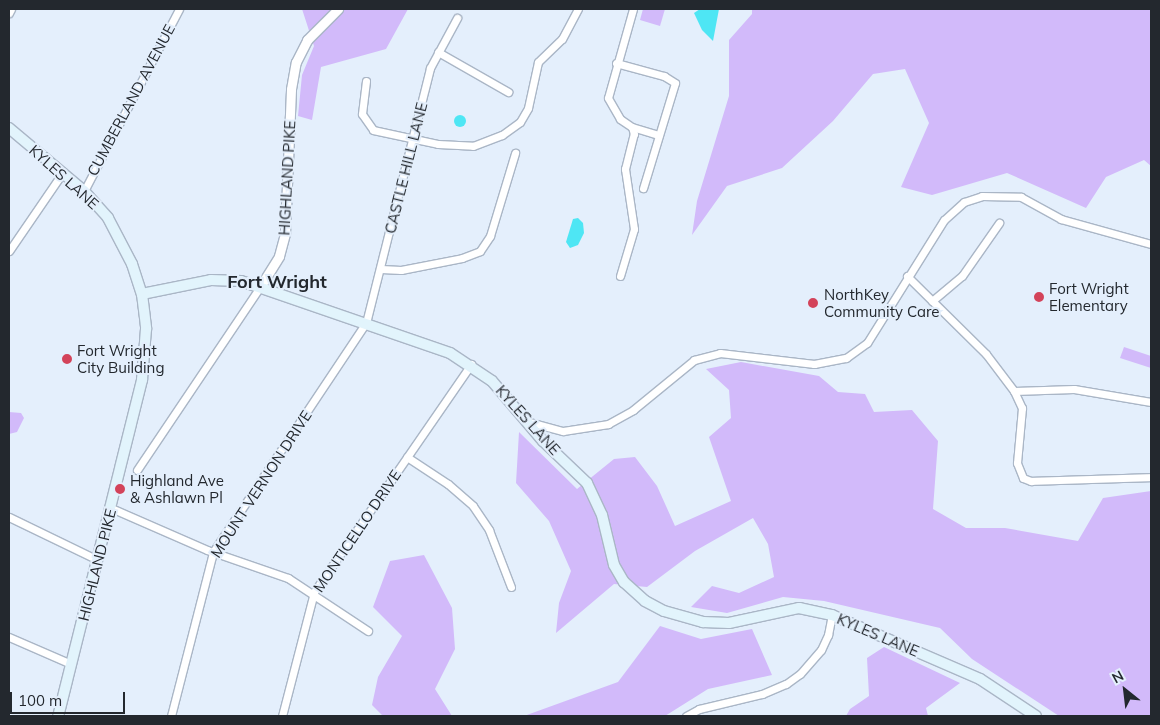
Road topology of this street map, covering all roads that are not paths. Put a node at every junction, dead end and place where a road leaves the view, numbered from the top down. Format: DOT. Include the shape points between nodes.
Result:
graph roads {
  1 [pos="11,9"];
  2 [pos="180,9"];
  3 [pos="338,9"];
  4 [pos="578,9"];
  5 [pos="633,9"];
  6 [pos="9,13"];
  7 [pos="457,18"];
  8 [pos="438,52"];
  9 [pos="616,63"];
  10 [pos="366,81"];
  11 [pos="508,92"];
  12 [pos="632,127"];
  13 [pos="9,128"];
  14 [pos="659,135"];
  15 [pos="414,139"];
  16 [pos="515,153"];
  17 [pos="63,172"];
  18 [pos="643,188"];
  19 [pos="84,191"];
  20 [pos="998,223"];
  21 [pos="1151,244"];
  22 [pos="9,251"];
  23 [pos="381,269"];
  24 [pos="620,276"];
  25 [pos="907,276"];
  26 [pos="260,287"];
  27 [pos="142,294"];
  28 [pos="932,301"];
  29 [pos="366,323"];
  30 [pos="471,364"];
  31 [pos="1014,391"];
  32 [pos="1151,402"];
  33 [pos="529,422"];
  34 [pos="408,457"];
  35 [pos="137,470"];
  36 [pos="1151,477"];
  37 [pos="111,508"];
  38 [pos="9,517"];
  39 [pos="213,552"];
  40 [pos="98,560"];
  41 [pos="511,587"];
  42 [pos="314,592"];
  43 [pos="832,615"];
  44 [pos="368,631"];
  45 [pos="9,637"];
  46 [pos="70,664"];
  47 [pos="58,716"];
  48 [pos="171,716"];
  49 [pos="282,716"];
  50 [pos="686,716"];
  51 [pos="1036,716"];
  1 -- 6 [label="street"];
  2 -- 19 [label="street, CUMBERLAND AVENUE"];
  3 -- 26 [label="street, HIGHLAND PIKE" via="307,40 296,62 286,233 279,256"];
  4 -- 15 [label="street" via="562,39 538,62 528,108 520,122 502,135 466,148"];
  5 -- 9 [label="street"];
  7 -- 8 [label="street, CASTLE HILL LANE"];
  8 -- 11 [label="street"];
  8 -- 15 [label="street, CASTLE HILL LANE" via="430,68"];
  9 -- 12 [label="street" via="608,98 615,114"];
  9 -- 14 [label="street" via="664,76 675,84"];
  10 -- 15 [label="street" via="362,114 368,125 377,131"];
  12 -- 14 [label="street"];
  12 -- 24 [label="street" via="634,134 625,169 634,229"];
  13 -- 17 [label="main road, KYLES LANE"];
  14 -- 18 [label="street"];
  15 -- 23 [label="street, CASTLE HILL LANE"];
  16 -- 23 [label="street" via="485,247 462,258 401,270"];
  17 -- 19 [label="main road, KYLES LANE"];
  17 -- 22 [label="street"];
  19 -- 27 [label="main road, KYLES LANE" via="118,234"];
  20 -- 28 [label="street" via="962,276"];
  21 -- 25 [label="street" via="1061,219 1021,197 982,196 964,202 944,220"];
  23 -- 29 [label="street, CASTLE HILL LANE"];
  25 -- 28 [label="street"];
  25 -- 33 [label="street" via="867,343 846,358 814,364 720,353 694,360 633,410 608,424 563,431"];
  26 -- 27 [label="main road, KYLES LANE" via="231,279 216,279"];
  26 -- 29 [label="main road, KYLES LANE"];
  26 -- 35 [label="street, HIGHLAND PIKE"];
  27 -- 37 [label="main road, HIGHLAND PIKE" via="145,360"];
  28 -- 31 [label="street" via="986,354"];
  29 -- 30 [label="main road, KYLES LANE" via="450,353"];
  29 -- 39 [label="street, MOUNT VERNON DRIVE"];
  30 -- 33 [label="main road, KYLES LANE" via="502,390"];
  30 -- 34 [label="street, MONTICELLO DRIVE"];
  31 -- 32 [label="street" via="1074,389"];
  31 -- 36 [label="street" via="1022,408 1017,463 1024,478 1031,481"];
  33 -- 43 [label="main road, KYLES LANE" via="587,483 602,515 614,565 624,582 645,601 664,611 704,622 729,623 799,608"];
  34 -- 41 [label="street" via="448,484 473,506 489,530"];
  34 -- 42 [label="street, MONTICELLO DRIVE"];
  37 -- 39 [label="street"];
  37 -- 40 [label="main road, HIGHLAND PIKE"];
  38 -- 40 [label="street"];
  39 -- 42 [label="street" via="288,578"];
  39 -- 48 [label="street, MOUNT VERNON DRIVE"];
  40 -- 46 [label="main road, HIGHLAND PIKE"];
  42 -- 44 [label="street"];
  42 -- 49 [label="street, MONTICELLO DRIVE"];
  43 -- 50 [label="street" via="821,650 800,674 786,684"];
  43 -- 51 [label="main road, KYLES LANE" via="980,679"];
  45 -- 46 [label="street"];
  46 -- 47 [label="main road, HIGHLAND PIKE"];
}
